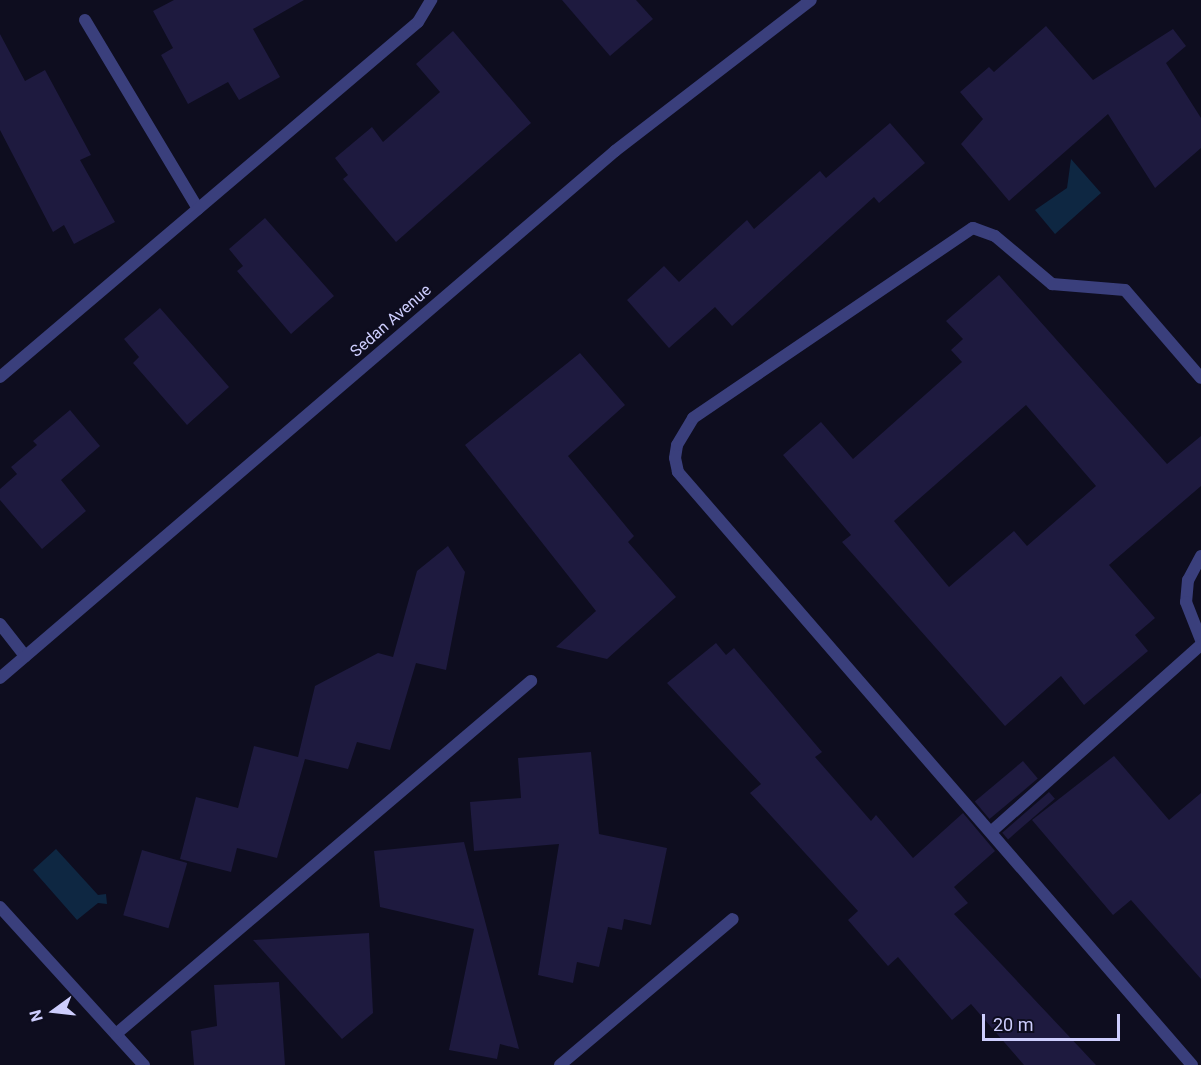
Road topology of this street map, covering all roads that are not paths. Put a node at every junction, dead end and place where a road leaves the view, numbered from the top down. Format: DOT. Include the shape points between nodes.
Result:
graph roads {
  1 [pos="431,0"];
  2 [pos="811,0"];
  3 [pos="85,20"];
  4 [pos="198,209"];
  5 [pos="0,377"];
  6 [pos="1201,378"];
  7 [pos="1201,556"];
  8 [pos="0,624"];
  9 [pos="1201,640"];
  10 [pos="1201,645"];
  11 [pos="25,656"];
  12 [pos="0,678"];
  13 [pos="531,681"];
  14 [pos="992,831"];
  15 [pos="0,907"];
  16 [pos="733,919"];
  17 [pos="116,1034"];
  18 [pos="144,1065"];
  19 [pos="560,1065"];
  20 [pos="1192,1065"];
  1 -- 4 [label="street" via="418,22"];
  2 -- 11 [label="street, Sedan Avenue" via="615,151"];
  3 -- 4 [label="street"];
  4 -- 5 [label="street"];
  6 -- 14 [label="street" via="1133,296 1117,288 1052,284 995,236 974,228 710,406 679,438 678,472"];
  7 -- 9 [label="street" via="1188,580 1186,602"];
  8 -- 11 [label="street"];
  10 -- 14 [label="street"];
  11 -- 12 [label="street, Sedan Avenue"];
  13 -- 17 [label="street"];
  14 -- 20 [label="street"];
  15 -- 17 [label="street"];
  16 -- 19 [label="street"];
  17 -- 18 [label="street"];
}
